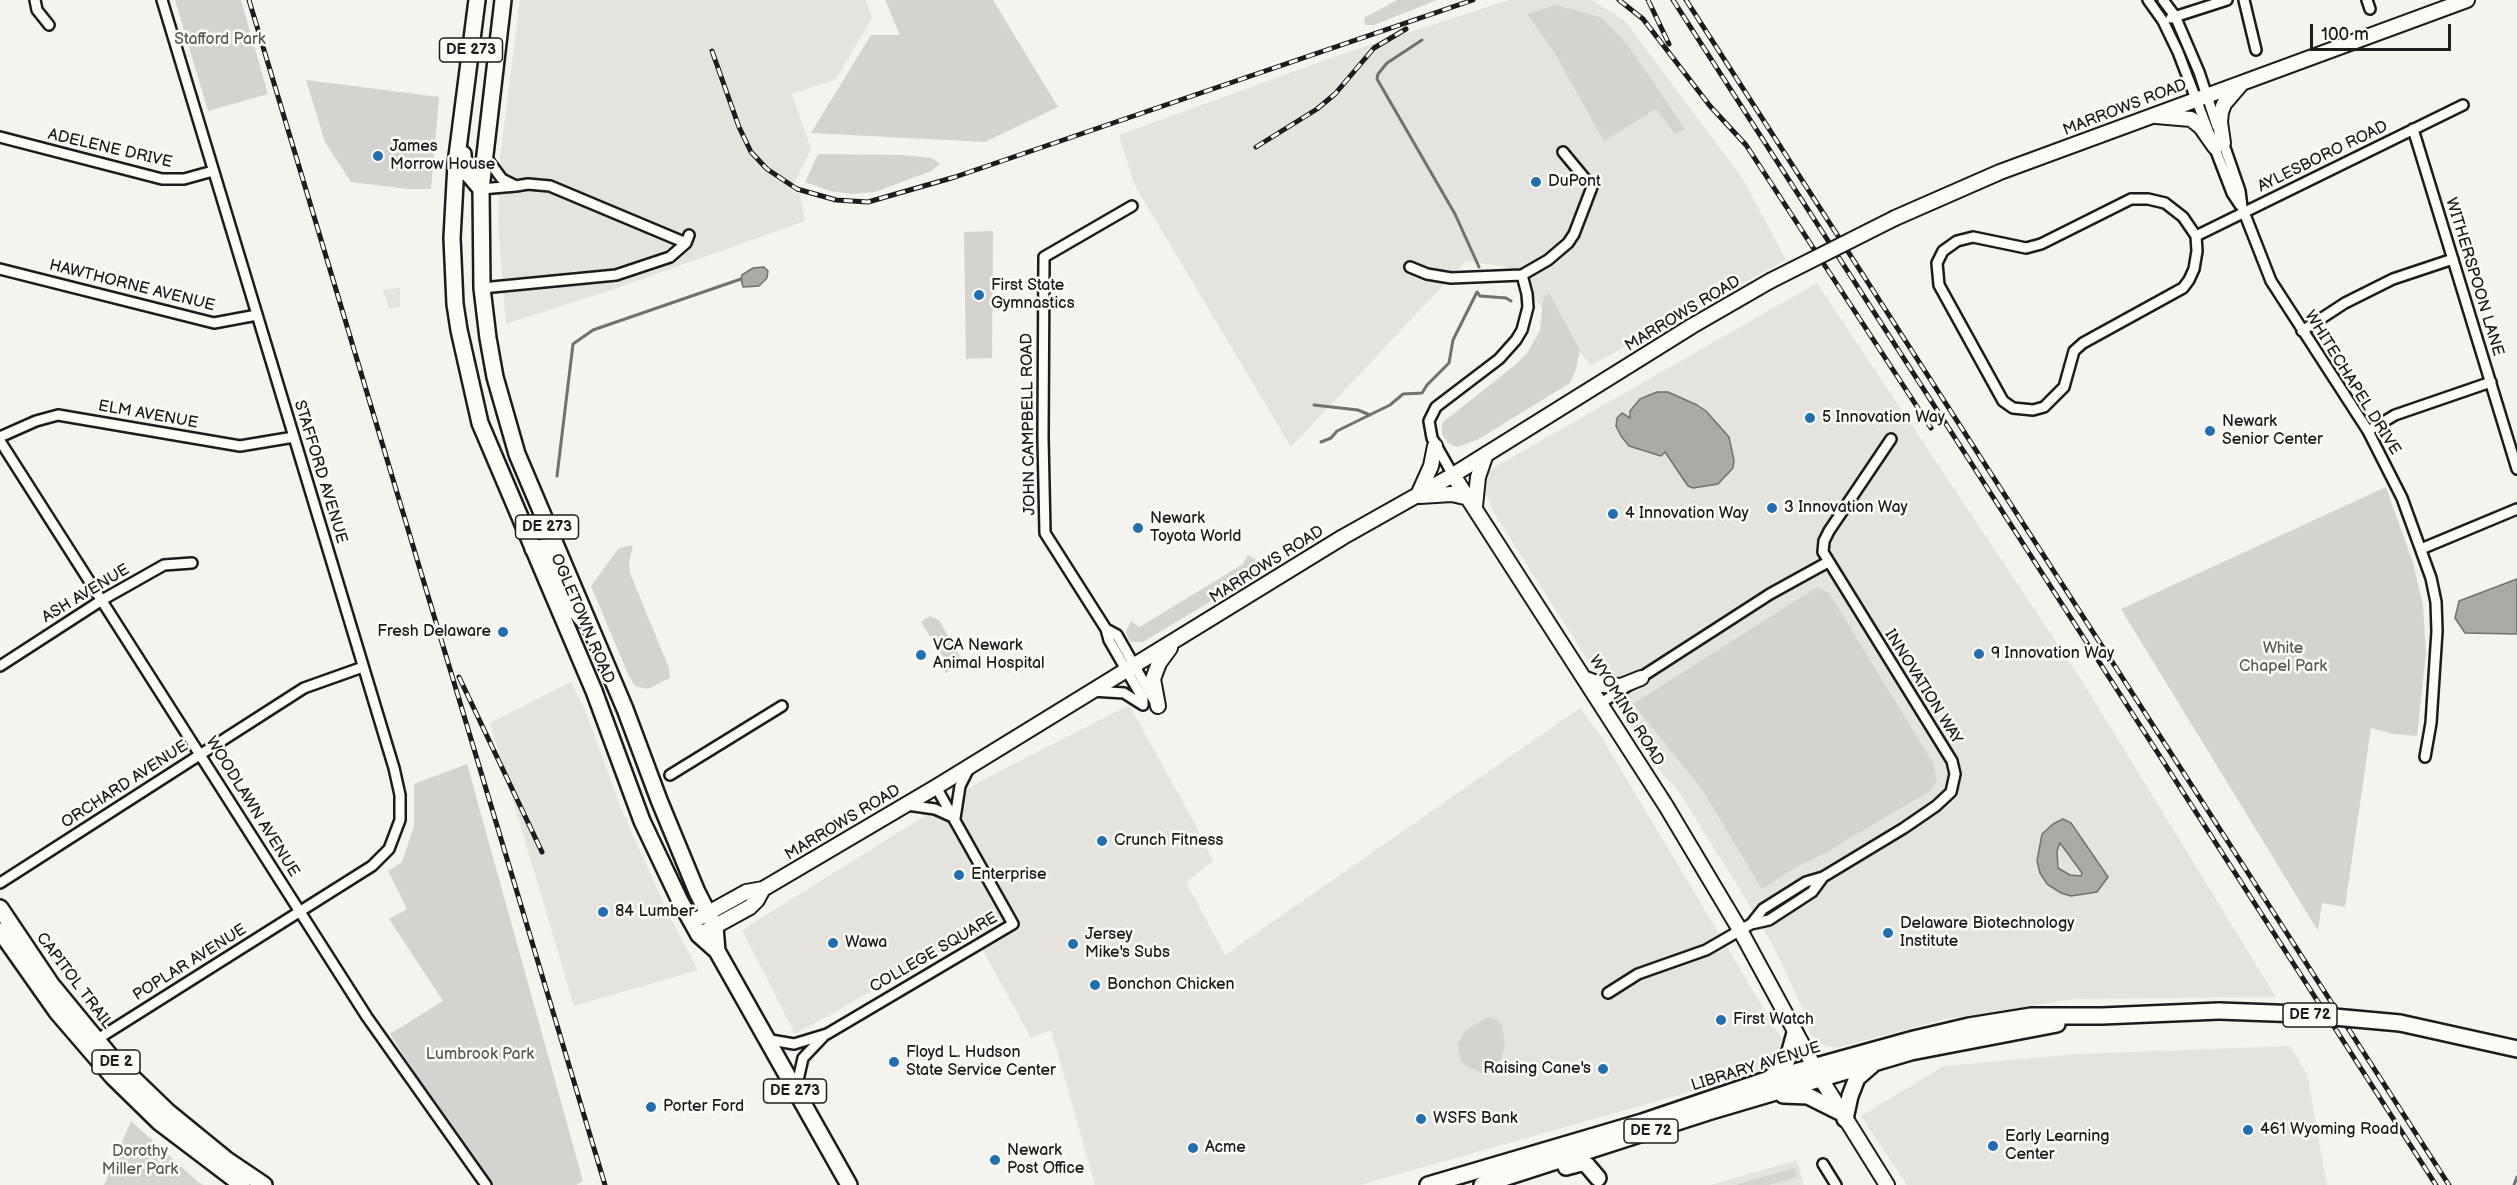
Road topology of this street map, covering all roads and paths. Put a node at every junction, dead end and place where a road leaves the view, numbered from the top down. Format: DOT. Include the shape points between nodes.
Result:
graph roads {
  1 [pos="35,0"];
  2 [pos="162,0"];
  3 [pos="477,0"];
  4 [pos="503,0"];
  5 [pos="2148,0"];
  6 [pos="2163,0"];
  7 [pos="2227,0"];
  8 [pos="2244,0"];
  9 [pos="2467,0"];
  10 [pos="2439,5"];
  11 [pos="2175,16"];
  12 [pos="2163,21"];
  13 [pos="49,25"];
  14 [pos="2256,50"];
  15 [pos="2242,82"];
  16 [pos="2202,97"];
  17 [pos="464,100"];
  18 [pos="2463,105"];
  19 [pos="2151,116"];
  20 [pos="2414,129"];
  21 [pos="0,137"];
  22 [pos="2219,145"];
  23 [pos="1563,152"];
  24 [pos="484,155"];
  25 [pos="213,171"];
  26 [pos="516,186"];
  27 [pos="482,189"];
  28 [pos="1132,206"];
  29 [pos="2243,210"];
  30 [pos="2196,236"];
  31 [pos="2453,259"];
  32 [pos="1410,267"];
  33 [pos="0,269"];
  34 [pos="1522,275"];
  35 [pos="482,288"];
  36 [pos="257,315"];
  37 [pos="2302,330"];
  38 [pos="2491,382"];
  39 [pos="2368,431"];
  40 [pos="294,437"];
  41 [pos="0,439"];
  42 [pos="1891,439"];
  43 [pos="1435,446"];
  44 [pos="1486,454"];
  45 [pos="2517,469"];
  46 [pos="1453,475"];
  47 [pos="1417,496"];
  48 [pos="1472,502"];
  49 [pos="2517,509"];
  50 [pos="532,549"];
  51 [pos="2421,549"];
  52 [pos="1828,562"];
  53 [pos="192,563"];
  54 [pos="102,600"];
  55 [pos="561,612"];
  56 [pos="593,632"];
  57 [pos="1178,639"];
  58 [pos="0,666"];
  59 [pos="363,667"];
  60 [pos="1130,668"];
  61 [pos="1641,678"];
  62 [pos="1586,679"];
  63 [pos="1092,691"];
  64 [pos="1601,703"];
  65 [pos="782,706"];
  66 [pos="1158,706"];
  67 [pos="626,709"];
  68 [pos="201,754"];
  69 [pos="2425,757"];
  70 [pos="970,766"];
  71 [pos="670,775"];
  72 [pos="936,787"];
  73 [pos="905,804"];
  74 [pos="955,818"];
  75 [pos="0,883"];
  76 [pos="0,908"];
  77 [pos="300,911"];
  78 [pos="711,920"];
  79 [pos="1745,927"];
  80 [pos="696,929"];
  81 [pos="0,931"];
  82 [pos="717,951"];
  83 [pos="1608,993"];
  84 [pos="2102,1017"];
  85 [pos="1795,1033"];
  86 [pos="827,1034"];
  87 [pos="765,1039"];
  88 [pos="96,1040"];
  89 [pos="2517,1049"];
  90 [pos="1874,1063"];
  91 [pos="1818,1073"];
  92 [pos="1765,1088"];
  93 [pos="795,1091"];
  94 [pos="1843,1116"];
  95 [pos="1626,1140"];
  96 [pos="1823,1164"];
  97 [pos="242,1185"];
  98 [pos="264,1185"];
  99 [pos="486,1185"];
  100 [pos="849,1185"];
  101 [pos="1428,1185"];
  102 [pos="1483,1185"];
  103 [pos="1836,1185"];
  104 [pos="1887,1185"];
  1 -- 13 [label="street" via="37,10"];
  2 -- 25 [label="street, STAFFORD AVENUE"];
  3 -- 17 [label="main road, OGLETOWN ROAD / DE 273"];
  4 -- 24 [label="main road, OGLETOWN ROAD / DE 273"];
  5 -- 12 [label="street"];
  6 -- 11 [label="street"];
  7 -- 11 [label="street"];
  8 -- 14 [label="street"];
  9 -- 10 [label="street, MARROWS ROAD"];
  10 -- 15 [label="street, MARROWS ROAD"];
  11 -- 12 [label="street"];
  11 -- 16 [label="street"];
  12 -- 16 [label="street"];
  15 -- 16 [label="street, MARROWS ROAD"];
  15 -- 22 [label="street" via="2221,112"];
  16 -- 19 [label="street, MARROWS ROAD"];
  16 -- 22 [label="street, WHITECHAPEL DRIVE"];
  17 -- 27 [label="main road" via="464,169"];
  17 -- 50 [label="main road, OGLETOWN ROAD / DE 273" via="453,207 455,304 464,360 488,444"];
  18 -- 20 [label="street, AYLESBORO ROAD"];
  19 -- 22 [label="street" via="2191,119"];
  19 -- 44 [label="street, MARROWS ROAD, bridge" via="2000,172 1895,218 1770,281"];
  20 -- 29 [label="street, AYLESBORO ROAD"];
  20 -- 31 [label="street, WITHERSPOON LANE"];
  21 -- 25 [label="street, ADELENE DRIVE" via="162,179 184,179"];
  22 -- 29 [label="street, WHITECHAPEL DRIVE" via="2232,193"];
  23 -- 34 [label="street" via="1593,187 1568,243"];
  24 -- 26 [label="street" via="502,179"];
  24 -- 27 [label="main road, OGLETOWN ROAD / DE 273"];
  25 -- 36 [label="street, STAFFORD AVENUE"];
  26 -- 27 [label="street"];
  26 -- 35 [label="street" via="550,186 687,239 662,260 616,275"];
  27 -- 35 [label="main road, OGLETOWN ROAD / DE 273"];
  28 -- 60 [label="street, JOHN CAMPBELL ROAD" via="1050,253 1043,264 1046,533 1106,629 1117,635"];
  29 -- 30 [label="street, AYLESBORO ROAD"];
  29 -- 37 [label="street, WHITECHAPEL DRIVE" via="2271,281"];
  30 -- 30 [label="street" via="2194,269 2182,288 2083,343 2074,351 2064,387 2044,407 2023,411 2004,401 1939,285 1937,263 1943,251 1957,241 1972,237 2026,248 2131,199 2165,203 2183,217"];
  31 -- 37 [label="street" via="2393,279"];
  31 -- 38 [label="street, WITHERSPOON LANE"];
  32 -- 34 [label="street" via="1451,278"];
  33 -- 36 [label="street, HAWTHORNE AVENUE" via="214,323"];
  34 -- 43 [label="street, WYOMING ROAD" via="1528,307 1522,330 1499,358 1436,407 1429,421"];
  35 -- 56 [label="main road, OGLETOWN ROAD / DE 273" via="495,377 517,454"];
  36 -- 40 [label="street, STAFFORD AVENUE"];
  37 -- 39 [label="street, WHITECHAPEL DRIVE"];
  38 -- 39 [label="street" via="2395,415"];
  38 -- 45 [label="street, WITHERSPOON LANE"];
  39 -- 51 [label="street, WHITECHAPEL DRIVE" via="2403,498"];
  40 -- 41 [label="street, ELM AVENUE" via="240,446 58,415"];
  40 -- 59 [label="street, STAFFORD AVENUE"];
  41 -- 54 [label="street, WOODLAWN AVENUE"];
  42 -- 52 [label="street" via="1824,541 1823,552"];
  43 -- 46 [label="street, WYOMING ROAD"];
  43 -- 47 [label="street" via="1431,466"];
  44 -- 46 [label="street, MARROWS ROAD"];
  44 -- 48 [label="street"];
  46 -- 47 [label="street, MARROWS ROAD"];
  46 -- 48 [label="street, WYOMING ROAD"];
  47 -- 48 [label="street" via="1452,494"];
  47 -- 57 [label="street, MARROWS ROAD"];
  48 -- 62 [label="street, WYOMING ROAD"];
  49 -- 51 [label="street"];
  50 -- 55 [label="main road, OGLETOWN ROAD / DE 273"];
  50 -- 56 [label="main road" via="543,547 569,603"];
  51 -- 69 [label="street, WHITECHAPEL DRIVE" via="2436,602 2437,631"];
  52 -- 61 [label="street" via="1779,588"];
  52 -- 79 [label="street, INNOVATION WAY" via="1952,761 1955,774 1951,792 1936,806 1823,877 1812,892 1769,920"];
  53 -- 54 [label="street, ASH AVENUE" via="164,565"];
  54 -- 58 [label="street, ASH AVENUE"];
  54 -- 68 [label="street, WOODLAWN AVENUE"];
  55 -- 67 [label="main road" via="589,654 607,699 616,708"];
  55 -- 80 [label="main road, OGLETOWN ROAD / DE 273" via="642,821"];
  56 -- 67 [label="main road, OGLETOWN ROAD / DE 273"];
  57 -- 60 [label="street, MARROWS ROAD"];
  57 -- 66 [label="street" via="1159,663 1154,679"];
  59 -- 68 [label="street, ORCHARD AVENUE" via="304,688"];
  59 -- 77 [label="street, STAFFORD AVENUE" via="397,781 400,820 382,859"];
  60 -- 63 [label="street, MARROWS ROAD"];
  60 -- 63 [label="street" via="1143,705 1124,693"];
  60 -- 66 [label="street"];
  61 -- 62 [label="street" via="1621,686"];
  61 -- 64 [label="street"];
  62 -- 64 [label="street, WYOMING ROAD"];
  63 -- 70 [label="street, MARROWS ROAD"];
  64 -- 79 [label="street, WYOMING ROAD"];
  65 -- 71 [label="street"];
  67 -- 78 [label="main road, OGLETOWN ROAD / DE 273" via="659,800"];
  68 -- 75 [label="street, ORCHARD AVENUE"];
  68 -- 77 [label="street, WOODLAWN AVENUE"];
  70 -- 72 [label="street, MARROWS ROAD"];
  70 -- 74 [label="street" via="960,786"];
  72 -- 73 [label="street, MARROWS ROAD"];
  72 -- 74 [label="street, COLLEGE SQUARE"];
  73 -- 74 [label="street" via="935,809"];
  73 -- 78 [label="street, MARROWS ROAD" via="763,889 750,907"];
  74 -- 86 [label="street, COLLEGE SQUARE" via="1013,924"];
  76 -- 88 [label="main road, CAPITOL TRAIL / DE 2" via="51,984"];
  77 -- 88 [label="street, POPLAR AVENUE"];
  77 -- 99 [label="street, WOODLAWN AVENUE" via="367,1017"];
  78 -- 80 [label="street, MARROWS ROAD"];
  78 -- 82 [label="main road, OGLETOWN ROAD / DE 273"];
  79 -- 83 [label="street, INNOVATION WAY" via="1706,950 1638,974"];
  79 -- 85 [label="street, WYOMING ROAD"];
  80 -- 82 [label="main road, OGLETOWN ROAD / DE 273"];
  81 -- 97 [label="main road, CAPITOL TRAIL / DE 2" via="70,1029 113,1077 159,1122"];
  82 -- 87 [label="main road, OGLETOWN ROAD / DE 273"];
  84 -- 89 [label="main road, LIBRARY AVENUE / DE 72, bridge" via="2219,1011 2301,1014 2400,1023"];
  84 -- 90 [label="main road, LIBRARY AVENUE / DE 72" via="1957,1042"];
  84 -- 91 [label="main road, LIBRARY AVENUE / DE 72" via="2031,1016 1968,1026"];
  85 -- 91 [label="street, WYOMING ROAD"];
  85 -- 92 [label="main road" via="1785,1065"];
  86 -- 87 [label="street" via="794,1044"];
  86 -- 93 [label="street" via="803,1058"];
  87 -- 93 [label="main road, OGLETOWN ROAD / DE 273"];
  88 -- 98 [label="main road, CAPITOL TRAIL / DE 2" via="166,1111"];
  90 -- 91 [label="main road, LIBRARY AVENUE / DE 72"];
  90 -- 94 [label="main road" via="1857,1078"];
  91 -- 92 [label="main road, LIBRARY AVENUE / DE 72"];
  91 -- 94 [label="street, WYOMING ROAD"];
  92 -- 94 [label="main road" via="1808,1096"];
  92 -- 95 [label="main road, LIBRARY AVENUE / DE 72"];
  92 -- 101 [label="main road, LIBRARY AVENUE / DE 72"];
  93 -- 100 [label="main road, OGLETOWN ROAD / DE 273"];
  94 -- 104 [label="street, WYOMING ROAD"];
  95 -- 102 [label="main road, LIBRARY AVENUE / DE 72"];
  95 -- 102 [label="main road" via="1601,1161 1598,1178 1581,1163 1513,1183"];
  96 -- 103 [label="street"];
}
